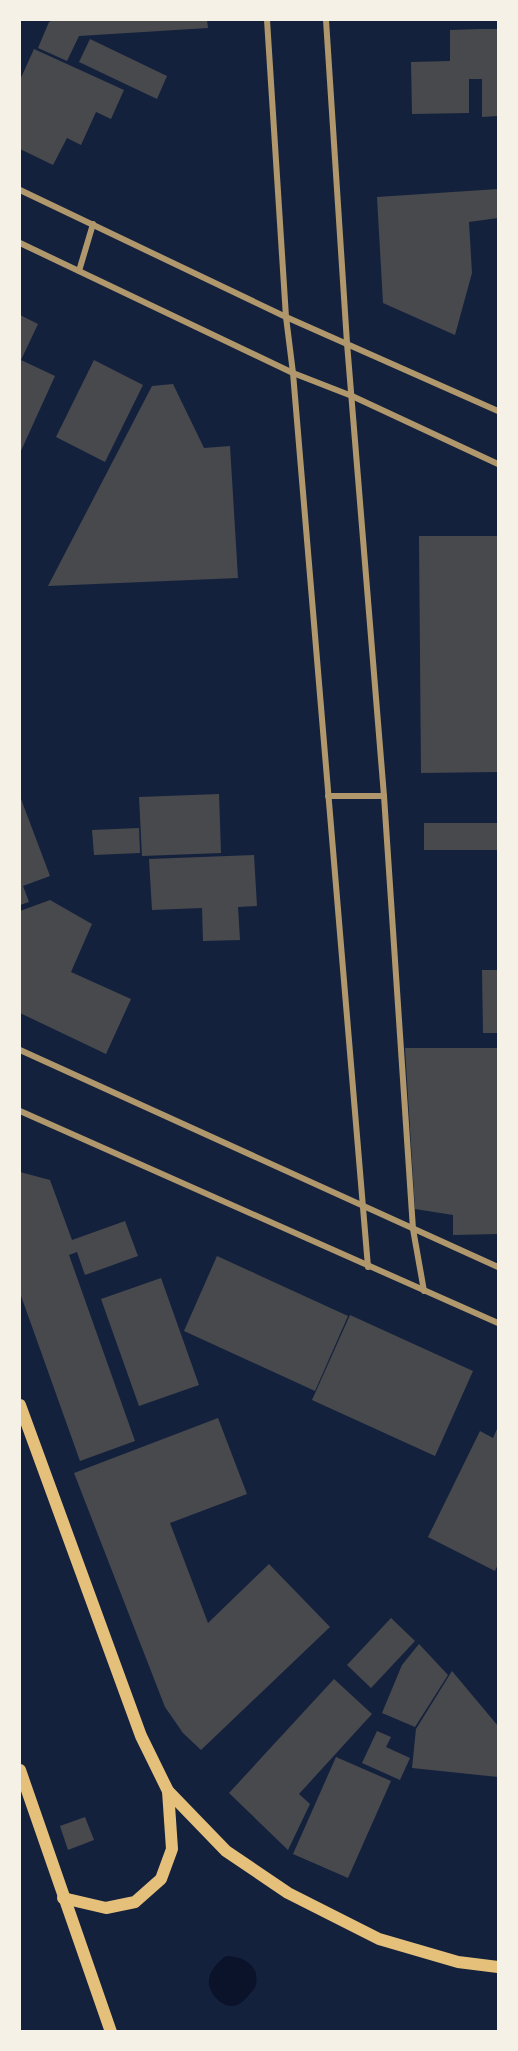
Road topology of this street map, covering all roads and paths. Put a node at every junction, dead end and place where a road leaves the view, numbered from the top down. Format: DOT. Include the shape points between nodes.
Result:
graph roads {
  1 [pos="267,20"];
  2 [pos="326,20"];
  3 [pos="20,190"];
  4 [pos="93,224"];
  5 [pos="20,243"];
  6 [pos="79,271"];
  7 [pos="286,317"];
  8 [pos="347,343"];
  9 [pos="293,373"];
  10 [pos="352,396"];
  11 [pos="498,411"];
  12 [pos="498,464"];
  13 [pos="328,796"];
  14 [pos="384,796"];
  15 [pos="20,1050"];
  16 [pos="20,1111"];
  17 [pos="362,1204"];
  18 [pos="413,1229"];
  19 [pos="368,1267"];
  20 [pos="498,1267"];
  21 [pos="424,1291"];
  22 [pos="498,1323"];
  23 [pos="20,1405"];
  24 [pos="20,1770"];
  25 [pos="168,1791"];
  26 [pos="63,1898"];
  27 [pos="498,1967"];
  28 [pos="111,2031"];
  1 -- 7 [label="street"];
  2 -- 8 [label="street"];
  3 -- 4 [label="street"];
  4 -- 6 [label="street"];
  4 -- 7 [label="street"];
  5 -- 6 [label="street"];
  6 -- 9 [label="street"];
  7 -- 8 [label="street"];
  7 -- 9 [label="street"];
  8 -- 10 [label="street"];
  8 -- 11 [label="street"];
  9 -- 10 [label="street"];
  9 -- 13 [label="street"];
  10 -- 12 [label="street"];
  10 -- 14 [label="street"];
  13 -- 14 [label="street"];
  13 -- 17 [label="street"];
  14 -- 18 [label="street"];
  15 -- 17 [label="street"];
  16 -- 19 [label="street"];
  17 -- 18 [label="street"];
  17 -- 19 [label="street"];
  18 -- 20 [label="street"];
  18 -- 21 [label="street"];
  19 -- 21 [label="street"];
  21 -- 22 [label="street"];
  23 -- 25 [label="main road" via="141,1736"];
  24 -- 26 [label="main road"];
  25 -- 26 [label="main road" via="172,1849 161,1879 135,1902 106,1908"];
  25 -- 27 [label="main road" via="226,1851 288,1893 379,1939 458,1962"];
  26 -- 28 [label="main road"];
}
